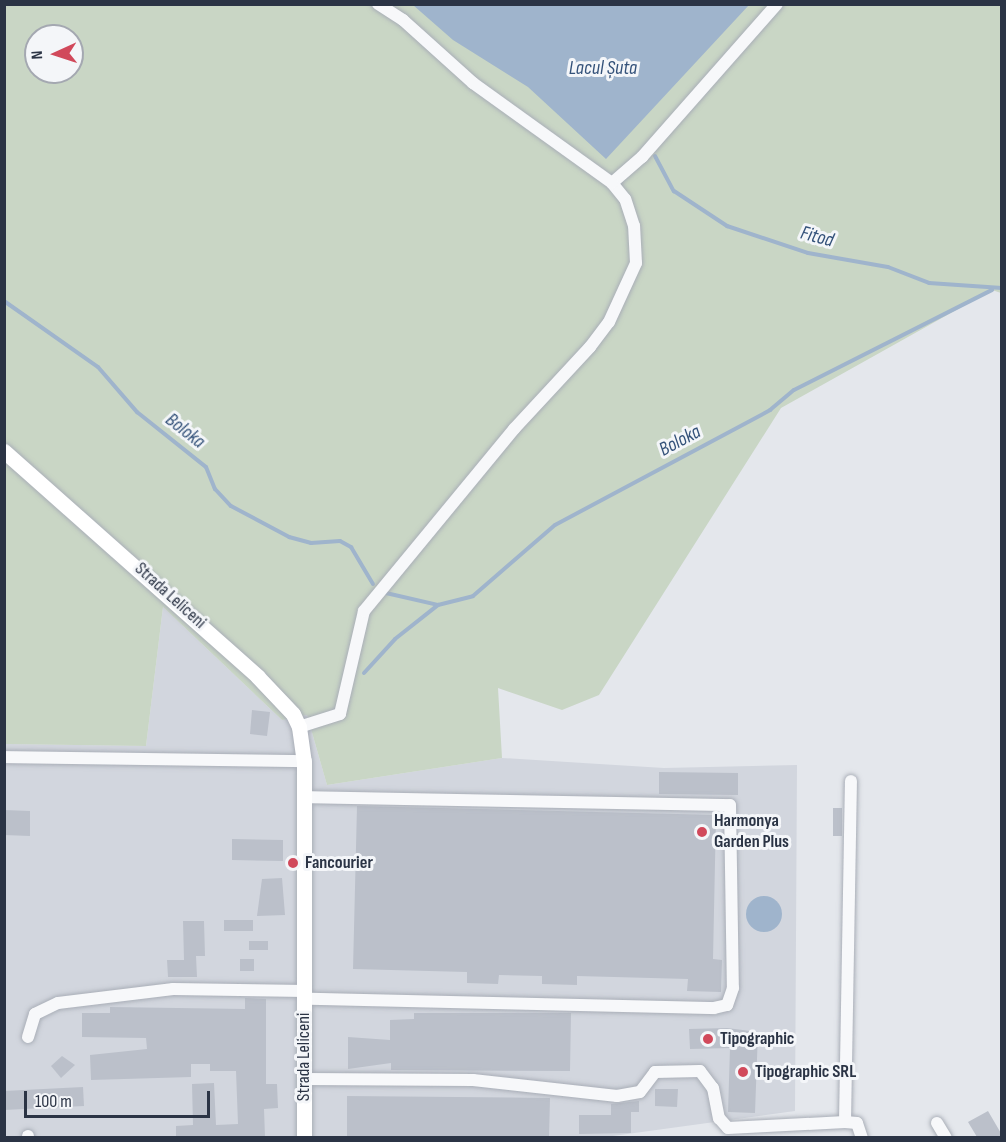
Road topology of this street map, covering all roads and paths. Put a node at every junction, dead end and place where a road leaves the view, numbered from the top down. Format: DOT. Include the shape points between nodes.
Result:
graph roads {
  1 [pos="378,4"];
  2 [pos="777,4"];
  3 [pos="612,183"];
  4 [pos="4,451"];
  5 [pos="299,727"];
  6 [pos="4,757"];
  7 [pos="304,761"];
  8 [pos="851,781"];
  9 [pos="304,797"];
  10 [pos="305,995"];
  11 [pos="28,1037"];
  12 [pos="305,1079"];
  13 [pos="845,1122"];
  14 [pos="937,1123"];
  15 [pos="304,1137"];
  16 [pos="862,1137"];
  17 [pos="946,1137"];
  1 -- 3 [label="street" via="403,20 473,83"];
  2 -- 3 [label="street" via="642,157"];
  3 -- 5 [label="street" via="629,209 636,263 609,322 364,611 340,714"];
  4 -- 5 [label="main road, Strada Leliceni" via="258,676 293,714"];
  5 -- 7 [label="main road, Strada Leliceni"];
  6 -- 7 [label="street"];
  7 -- 9 [label="main road, Strada Leliceni"];
  8 -- 13 [label="street"];
  9 -- 10 [label="main road, Strada Leliceni"];
  9 -- 10 [label="street" via="730,805 733,988 727,1005 714,1008"];
  10 -- 11 [label="street" via="118,993 45,1006 35,1014"];
  10 -- 12 [label="main road, Strada Leliceni"];
  12 -- 13 [label="street" via="473,1080 617,1096 640,1092 655,1072 700,1071 713,1088 723,1125"];
  12 -- 15 [label="main road, Strada Leliceni"];
  13 -- 16 [label="street" via="857,1123"];
  14 -- 17 [label="street"];
}
